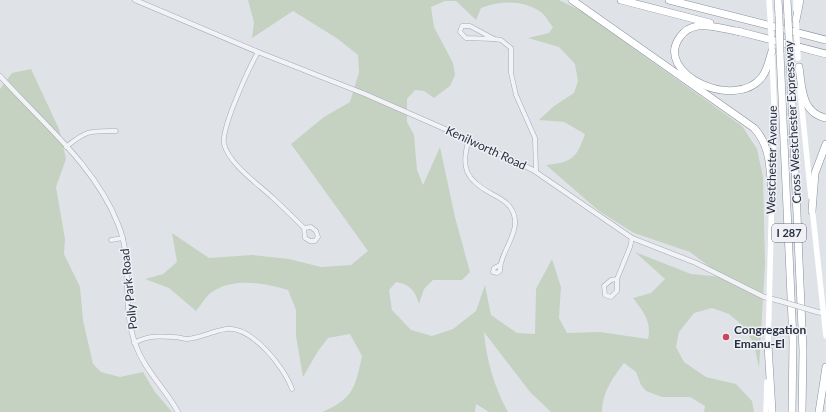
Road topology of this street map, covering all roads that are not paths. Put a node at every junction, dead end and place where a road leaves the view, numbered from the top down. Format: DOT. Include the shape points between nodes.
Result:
graph roads {
  1 [pos="135,0"];
  2 [pos="572,0"];
  3 [pos="621,0"];
  4 [pos="668,0"];
  5 [pos="686,0"];
  6 [pos="769,0"];
  7 [pos="778,0"];
  8 [pos="787,0"];
  9 [pos="796,0"];
  10 [pos="800,0"];
  11 [pos="724,14"];
  12 [pos="796,20"];
  13 [pos="741,32"];
  14 [pos="792,32"];
  15 [pos="826,35"];
  16 [pos="494,38"];
  17 [pos="826,40"];
  18 [pos="772,51"];
  19 [pos="258,52"];
  20 [pos="826,54"];
  21 [pos="799,67"];
  22 [pos="0,76"];
  23 [pos="826,118"];
  24 [pos="116,132"];
  25 [pos="469,140"];
  26 [pos="826,144"];
  27 [pos="66,147"];
  28 [pos="536,171"];
  29 [pos="772,194"];
  30 [pos="812,211"];
  31 [pos="304,228"];
  32 [pos="123,238"];
  33 [pos="632,238"];
  34 [pos="111,240"];
  35 [pos="500,265"];
  36 [pos="617,279"];
  37 [pos="769,298"];
  38 [pos="825,314"];
  39 [pos="826,336"];
  40 [pos="134,342"];
  41 [pos="768,345"];
  42 [pos="826,368"];
  43 [pos="292,389"];
  44 [pos="178,412"];
  45 [pos="766,412"];
  46 [pos="772,412"];
  47 [pos="792,412"];
  48 [pos="802,412"];
  49 [pos="819,412"];
  50 [pos="823,412"];
  1 -- 19 [label="street, Kenilworth Road"];
  2 -- 29 [label="highway" via="754,128 763,139 768,153"];
  3 -- 13 [label="highway"];
  4 -- 11 [label="highway"];
  5 -- 11 [label="highway"];
  6 -- 18 [label="main road, Westchester Avenue, bridge"];
  7 -- 47 [label="highway, Cross Westchester Expressway / I 287, bridge" via="793,341"];
  8 -- 48 [label="highway, Cross Westchester Expressway / I 287, bridge" via="803,338"];
  9 -- 12 [label="main road"];
  10 -- 12 [label="highway"];
  11 -- 14 [label="highway"];
  12 -- 21 [label="main road, bridge"];
  13 -- 18 [label="highway" via="704,26 690,28 681,35 676,44 678,64 688,75 706,86 735,91 751,86 761,78"];
  13 -- 20 [label="highway"];
  14 -- 15 [label="highway"];
  14 -- 17 [label="highway"];
  16 -- 16 [label="street" via="470,26 463,25 460,29 466,38"];
  16 -- 28 [label="street" via="511,48 511,73 516,95 535,138"];
  18 -- 29 [label="main road, Westchester Avenue"];
  19 -- 25 [label="street, Kenilworth Road" via="365,94"];
  19 -- 31 [label="street" via="226,127 225,146 245,173"];
  21 -- 23 [label="highway" via="805,103 814,113"];
  21 -- 30 [label="main road" via="802,126"];
  22 -- 27 [label="street, Polly Park Road"];
  24 -- 27 [label="street" via="81,134"];
  25 -- 28 [label="street, Kenilworth Road"];
  25 -- 35 [label="street" via="464,155 467,172 478,186 500,198 510,207 515,224 511,241"];
  26 -- 30 [label="highway" via="814,173"];
  27 -- 32 [label="street, Polly Park Road" via="107,199"];
  28 -- 33 [label="street, Kenilworth Road"];
  29 -- 37 [label="main road, Westchester Avenue"];
  30 -- 38 [label="main road"];
  32 -- 34 [label="street"];
  32 -- 40 [label="street, Polly Park Road"];
  33 -- 36 [label="street"];
  33 -- 37 [label="street, Kenilworth Road" via="696,263"];
  36 -- 36 [label="street" via="617,291 611,297 605,295 604,286"];
  37 -- 38 [label="street, Kenilworth Road, bridge"];
  37 -- 41 [label="main road, Westchester Avenue"];
  38 -- 39 [label="main road"];
  40 -- 43 [label="street" via="149,336 186,339 236,329 249,335 279,365 288,377"];
  40 -- 44 [label="street, Polly Park Road" via="148,371"];
  41 -- 45 [label="main road, Westchester Avenue"];
  41 -- 46 [label="highway"];
  42 -- 49 [label="highway"];
  42 -- 50 [label="main road"];
}
